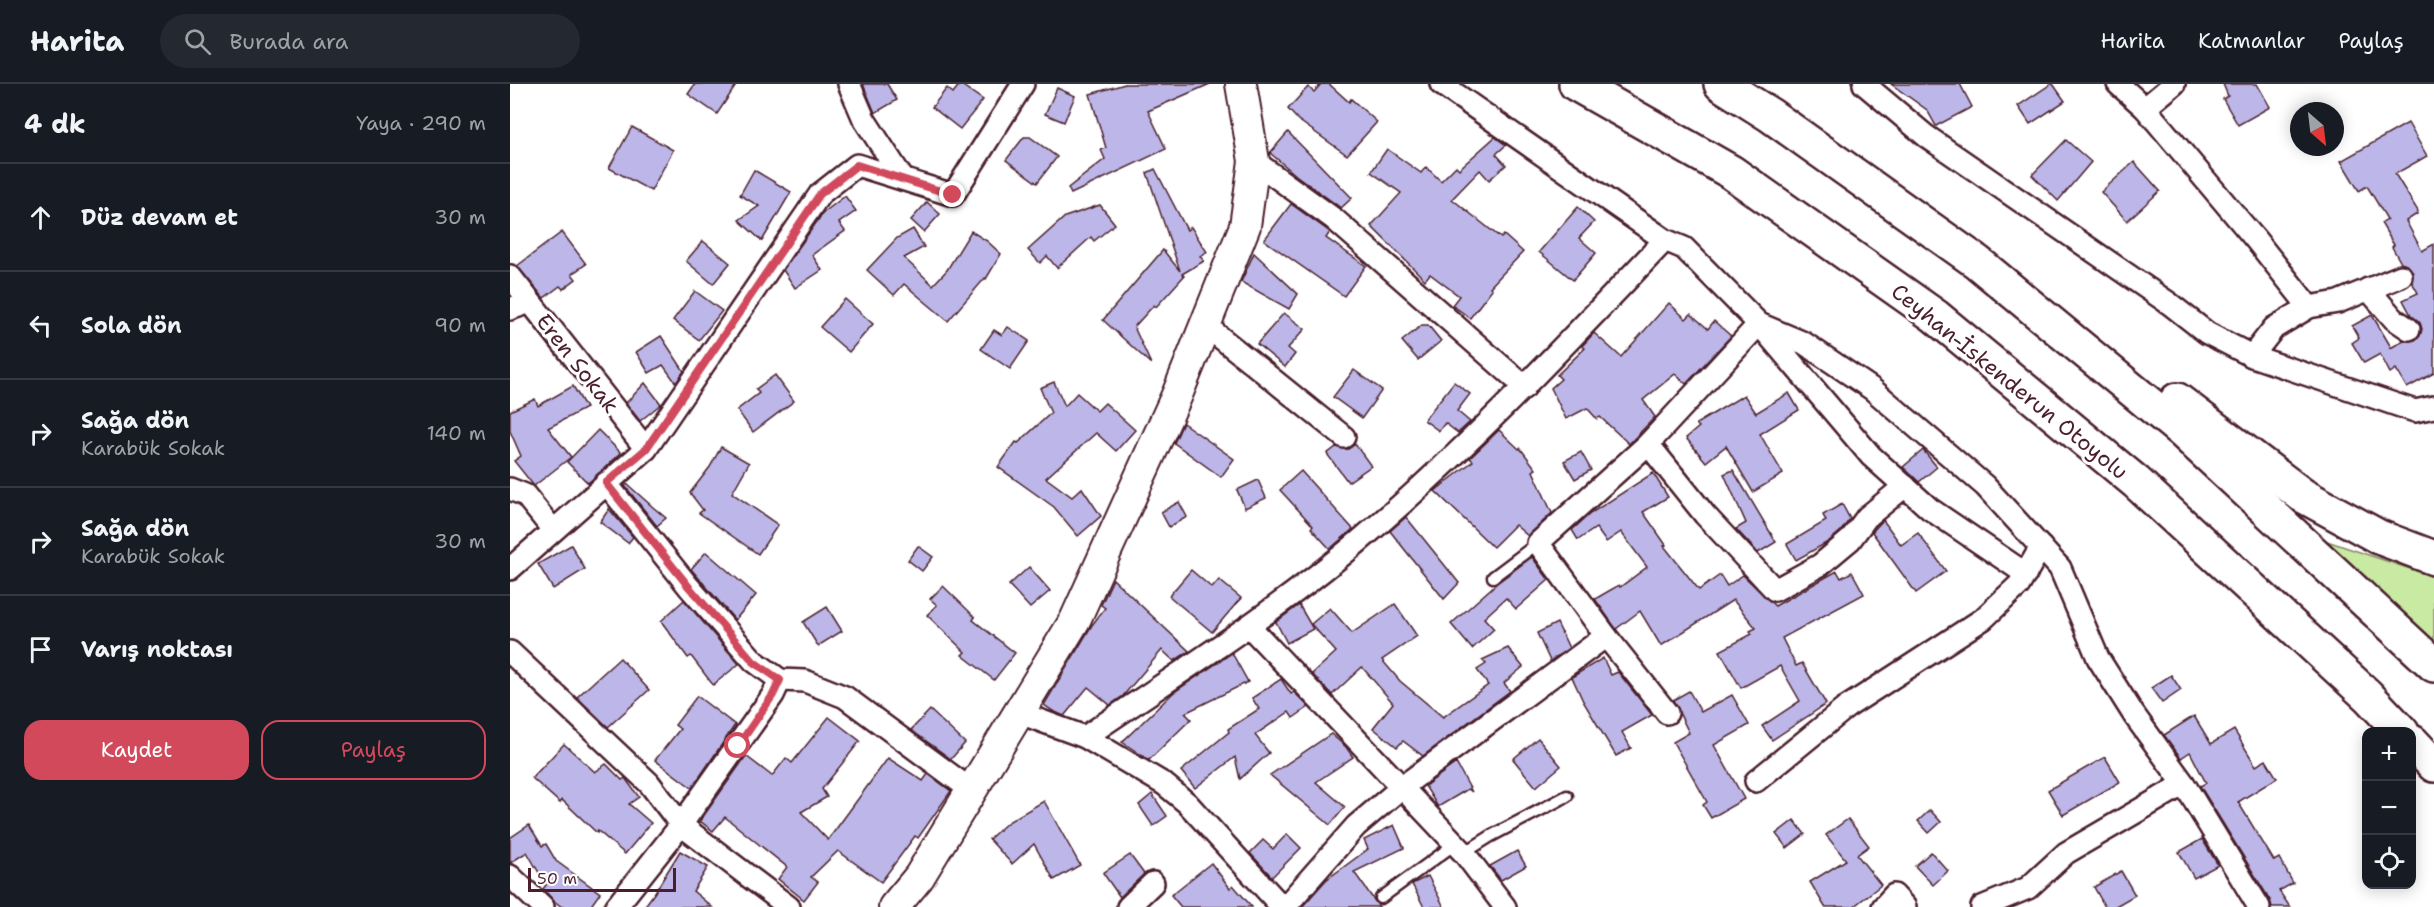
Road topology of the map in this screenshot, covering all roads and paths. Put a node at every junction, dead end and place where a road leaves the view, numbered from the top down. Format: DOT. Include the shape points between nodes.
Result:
graph roads {
  1 [pos="849,84"];
  2 [pos="1023,84"];
  3 [pos="1241,84"];
  4 [pos="1441,84"];
  5 [pos="1576,84"];
  6 [pos="1721,84"];
  7 [pos="1864,84"];
  8 [pos="2118,84"];
  9 [pos="2174,84"];
  10 [pos="2145,108"];
  11 [pos="1770,115"];
  12 [pos="1254,160"];
  13 [pos="903,179"];
  14 [pos="1665,240"];
  15 [pos="510,276"];
  16 [pos="2401,276"];
  17 [pos="2368,289"];
  18 [pos="530,302"];
  19 [pos="2309,307"];
  20 [pos="510,309"];
  21 [pos="1760,324"];
  22 [pos="1205,325"];
  23 [pos="2409,329"];
  24 [pos="2252,356"];
  25 [pos="1526,387"];
  26 [pos="2434,406"];
  27 [pos="1344,437"];
  28 [pos="1647,444"];
  29 [pos="646,449"];
  30 [pos="606,483"];
  31 [pos="1905,486"];
  32 [pos="510,489"];
  33 [pos="553,530"];
  34 [pos="1538,543"];
  35 [pos="2041,547"];
  36 [pos="2434,558"];
  37 [pos="510,569"];
  38 [pos="2026,574"];
  39 [pos="1493,577"];
  40 [pos="1249,626"];
  41 [pos="1606,636"];
  42 [pos="510,652"];
  43 [pos="2434,665"];
  44 [pos="780,680"];
  45 [pos="1017,712"];
  46 [pos="1667,713"];
  47 [pos="2397,727"];
  48 [pos="1085,737"];
  49 [pos="2416,746"];
  50 [pos="2434,765"];
  51 [pos="1756,781"];
  52 [pos="2184,784"];
  53 [pos="1402,787"];
  54 [pos="971,790"];
  55 [pos="1567,796"];
  56 [pos="681,825"];
  57 [pos="1460,848"];
  58 [pos="510,876"];
  59 [pos="1153,883"];
  60 [pos="1381,898"];
  61 [pos="543,907"];
  62 [pos="616,907"];
  63 [pos="789,907"];
  64 [pos="894,907"];
  65 [pos="1128,907"];
  66 [pos="1284,907"];
  67 [pos="1505,907"];
  68 [pos="1882,907"];
  69 [pos="1905,907"];
  70 [pos="1982,907"];
  71 [pos="2259,907"];
  1 -- 13 [label="street" via="864,119"];
  2 -- 13 [label="street" via="953,195"];
  3 -- 12 [label="street"];
  4 -- 14 [label="street"];
  5 -- 47 [label="highway, Ceyhan-İskenderun Otoyolu" via="1731,172 1935,316 2136,483"];
  6 -- 11 [label="highway"];
  7 -- 24 [label="street" via="1926,136 2207,333"];
  8 -- 10 [label="street"];
  9 -- 10 [label="street"];
  10 -- 19 [label="street"];
  11 -- 36 [label="highway" via="1980,250 2302,495 2379,537"];
  11 -- 43 [label="highway" via="1977,262 2129,387 2182,431"];
  12 -- 22 [label="street" via="1245,226"];
  12 -- 25 [label="street" via="1334,219"];
  13 -- 29 [label="street" via="857,165 820,194"];
  14 -- 21 [label="street" via="1684,248"];
  14 -- 25 [label="street"];
  15 -- 18 [label="street, Eren Sokak"];
  16 -- 17 [label="street"];
  17 -- 19 [label="street" via="2338,302"];
  17 -- 23 [label="street" via="2394,319"];
  18 -- 20 [label="street"];
  18 -- 29 [label="street, Eren Sokak"];
  19 -- 24 [label="street" via="2274,328"];
  21 -- 28 [label="street"];
  21 -- 31 [label="street" via="1871,456"];
  21 -- 35 [label="street" via="1804,342 1872,389 1985,486"];
  22 -- 27 [label="street"];
  22 -- 45 [label="street" via="1075,620"];
  24 -- 26 [label="street" via="2415,411"];
  25 -- 40 [label="street" via="1357,543"];
  28 -- 31 [label="street" via="1705,515 1775,590 1820,565"];
  28 -- 34 [label="street"];
  29 -- 30 [label="street"];
  30 -- 33 [label="street"];
  30 -- 44 [label="street" via="754,662"];
  31 -- 38 [label="street" via="1930,509"];
  32 -- 33 [label="street" via="525,495"];
  33 -- 37 [label="street"];
  34 -- 39 [label="lane"];
  34 -- 41 [label="street"];
  35 -- 38 [label="street"];
  35 -- 52 [label="street" via="2060,568 2098,658"];
  38 -- 51 [label="street" via="1983,619 1847,707"];
  40 -- 48 [label="street"];
  40 -- 53 [label="street"];
  41 -- 46 [label="street"];
  41 -- 53 [label="street"];
  42 -- 56 [label="street" via="649,783"];
  44 -- 54 [label="street" via="805,681 845,697"];
  44 -- 56 [label="street"];
  45 -- 48 [label="street"];
  45 -- 54 [label="street"];
  48 -- 66 [label="street" via="1164,784 1187,803"];
  49 -- 50 [label="highway"];
  52 -- 70 [label="street" via="2067,853 2028,888"];
  52 -- 71 [label="street"];
  53 -- 57 [label="street"];
  53 -- 66 [label="street" via="1356,826"];
  54 -- 64 [label="street" via="919,878"];
  55 -- 57 [label="lane"];
  56 -- 62 [label="street"];
  56 -- 63 [label="street"];
  57 -- 60 [label="lane"];
  57 -- 67 [label="street"];
  58 -- 61 [label="street"];
  59 -- 65 [label="street"];
  68 -- 69 [label="street" via="1894,895"];
}
